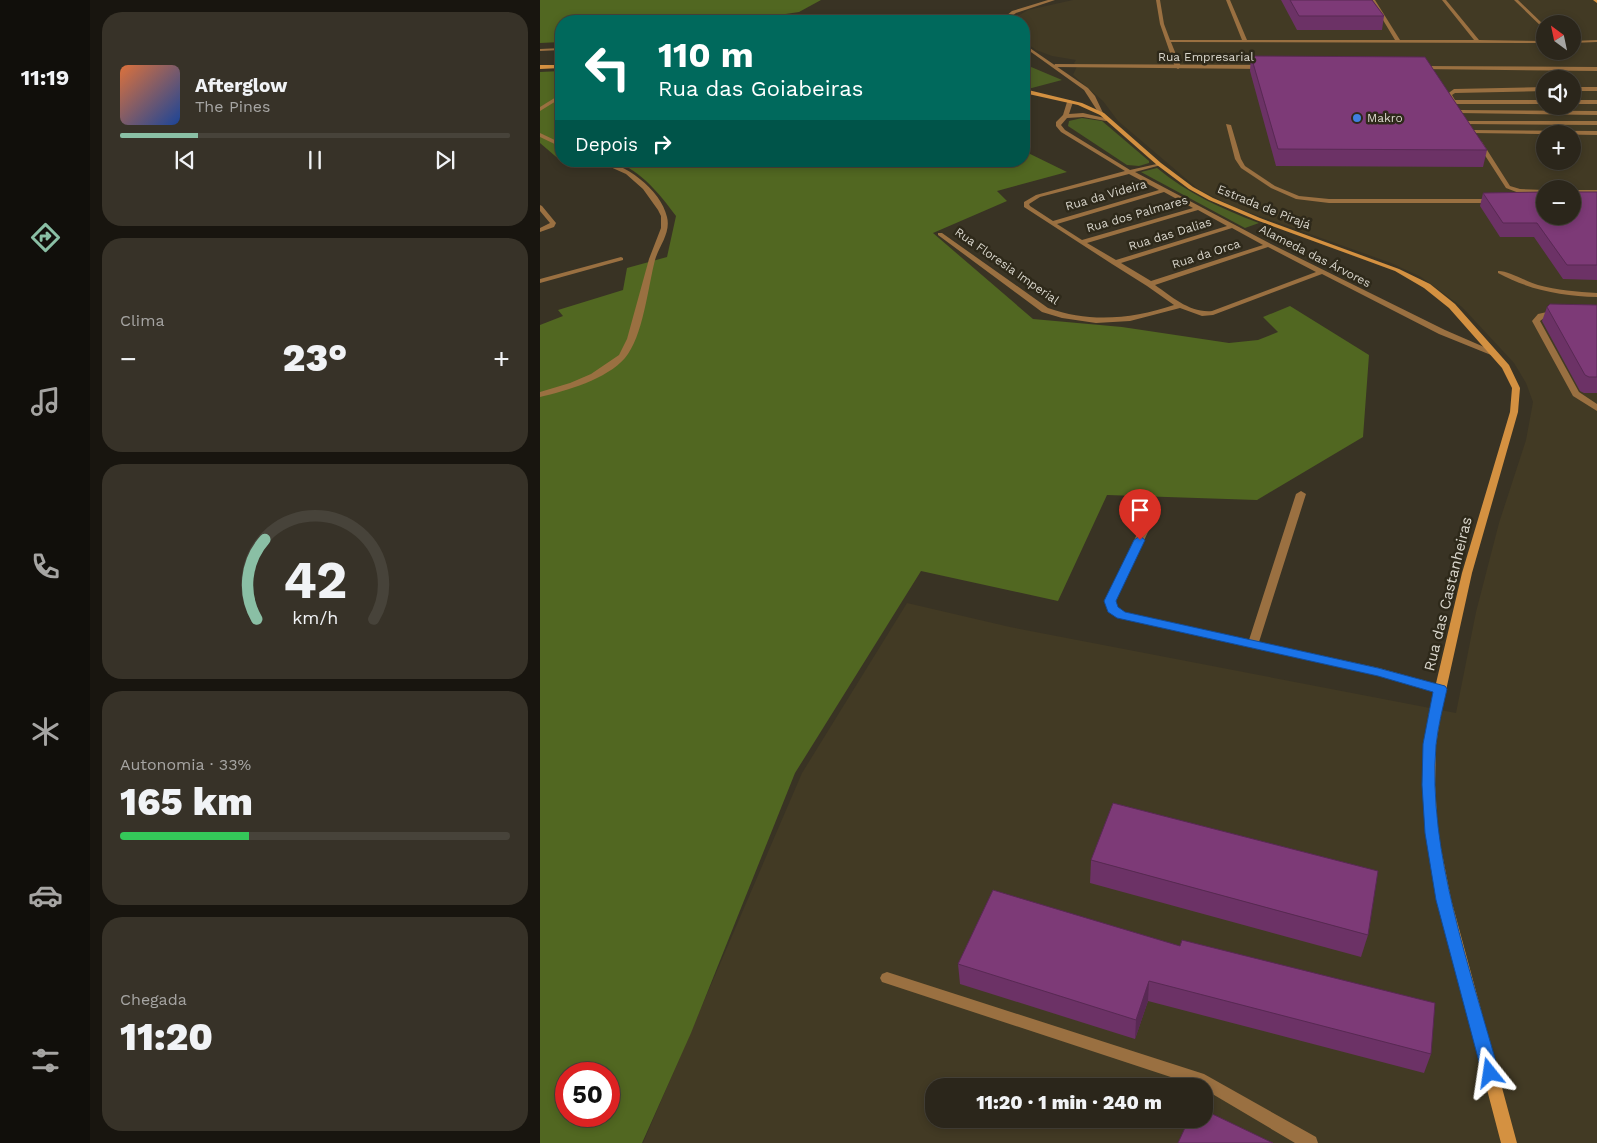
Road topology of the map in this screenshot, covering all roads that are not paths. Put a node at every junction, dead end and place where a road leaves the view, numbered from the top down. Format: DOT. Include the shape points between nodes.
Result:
graph roads {
  1 [pos="1052,0"];
  2 [pos="1158,0"];
  3 [pos="1228,0"];
  4 [pos="1373,0"];
  5 [pos="1444,0"];
  6 [pos="1516,0"];
  7 [pos="1010,15"];
  8 [pos="1536,20"];
  9 [pos="1168,41"];
  10 [pos="1245,41"];
  11 [pos="1597,41"];
  12 [pos="1399,42"];
  13 [pos="1478,42"];
  14 [pos="1536,42"];
  15 [pos="1581,42"];
  16 [pos="555,49"];
  17 [pos="1030,49"];
  18 [pos="540,50"];
  19 [pos="1056,66"];
  20 [pos="540,67"];
  21 [pos="555,67"];
  22 [pos="1178,67"];
  23 [pos="1268,67"];
  24 [pos="1417,68"];
  25 [pos="1597,68"];
  26 [pos="1536,89"];
  27 [pos="1581,89"];
  28 [pos="1597,89"];
  29 [pos="1030,92"];
  30 [pos="555,100"];
  31 [pos="1070,102"];
  32 [pos="1453,102"];
  33 [pos="1536,102"];
  34 [pos="1581,102"];
  35 [pos="1597,102"];
  36 [pos="540,109"];
  37 [pos="1460,112"];
  38 [pos="1597,112"];
  39 [pos="1066,116"];
  40 [pos="1104,116"];
  41 [pos="1467,123"];
  42 [pos="1597,123"];
  43 [pos="1228,125"];
  44 [pos="1472,132"];
  45 [pos="1597,133"];
  46 [pos="540,136"];
  47 [pos="555,142"];
  48 [pos="1159,164"];
  49 [pos="614,167"];
  50 [pos="1130,172"];
  51 [pos="1165,190"];
  52 [pos="1536,192"];
  53 [pos="1581,192"];
  54 [pos="1597,192"];
  55 [pos="1506,202"];
  56 [pos="540,207"];
  57 [pos="1200,208"];
  58 [pos="1052,223"];
  59 [pos="1233,226"];
  60 [pos="540,230"];
  61 [pos="940,234"];
  62 [pos="1080,242"];
  63 [pos="1268,245"];
  64 [pos="621,259"];
  65 [pos="1377,262"];
  66 [pos="1114,263"];
  67 [pos="1322,272"];
  68 [pos="1500,272"];
  69 [pos="540,281"];
  70 [pos="1150,284"];
  71 [pos="1597,295"];
  72 [pos="1180,306"];
  73 [pos="1563,311"];
  74 [pos="1494,353"];
  75 [pos="540,395"];
  76 [pos="1597,408"];
  77 [pos="1301,494"];
  78 [pos="1154,509"];
  79 [pos="1253,644"];
  80 [pos="1440,689"];
  81 [pos="886,978"];
  82 [pos="1310,1143"];
  83 [pos="1509,1143"];
  1 -- 7 [label="street"];
  2 -- 9 [label="street"];
  3 -- 10 [label="street"];
  4 -- 12 [label="street"];
  5 -- 13 [label="street"];
  6 -- 8 [label="street"];
  9 -- 10 [label="street"];
  9 -- 22 [label="street"];
  10 -- 12 [label="street"];
  11 -- 15 [label="street"];
  12 -- 13 [label="street"];
  13 -- 14 [label="street"];
  16 -- 18 [label="street"];
  17 -- 19 [label="street"];
  19 -- 22 [label="street, Rua Empresarial"];
  19 -- 40 [label="street" via="1092,96"];
  20 -- 21 [label="main road"];
  22 -- 23 [label="street, Rua Empresarial"];
  24 -- 25 [label="street"];
  26 -- 32 [label="street" via="1460,90 1448,94"];
  27 -- 28 [label="street"];
  29 -- 31 [label="main road"];
  30 -- 36 [label="street"];
  31 -- 39 [label="street, Alameda das Árvores"];
  31 -- 40 [label="main road"];
  32 -- 33 [label="street"];
  32 -- 37 [label="street"];
  34 -- 35 [label="street"];
  37 -- 38 [label="street"];
  37 -- 41 [label="street"];
  39 -- 40 [label="street"];
  39 -- 50 [label="street, Alameda das Árvores" via="1058,126 1063,131"];
  40 -- 48 [label="main road, Estrada de Pirajá"];
  41 -- 42 [label="street"];
  41 -- 44 [label="street"];
  43 -- 55 [label="street" via="1243,168 1298,198"];
  44 -- 45 [label="street"];
  44 -- 52 [label="street" via="1508,187"];
  46 -- 47 [label="street"];
  48 -- 50 [label="street"];
  48 -- 65 [label="main road, Estrada de Pirajá" via="1191,188 1235,210"];
  49 -- 75 [label="street" via="630,174 655,200 664,217 664,230 653,256 631,340 624,355 608,368 590,378"];
  50 -- 51 [label="street, Alameda das Árvores"];
  50 -- 58 [label="street" via="1038,196 1026,203 1027,207"];
  51 -- 57 [label="street, Alameda das Árvores"];
  51 -- 58 [label="street, Rua da Videira"];
  53 -- 54 [label="street"];
  56 -- 60 [label="street" via="553,223"];
  57 -- 59 [label="street, Alameda das Árvores"];
  57 -- 62 [label="street, Rua dos Palmares"];
  58 -- 62 [label="street"];
  59 -- 63 [label="street, Alameda das Árvores"];
  59 -- 66 [label="street, Rua das Dalias"];
  61 -- 72 [label="street, Rua Floresia Imperial" via="1045,310 1056,314 1118,320 1149,316"];
  62 -- 66 [label="street"];
  63 -- 67 [label="street, Alameda das Árvores"];
  63 -- 70 [label="street, Rua da Orca"];
  64 -- 69 [label="street"];
  65 -- 74 [label="main road, Rua das Castanheiras" via="1412,277 1440,296"];
  66 -- 70 [label="street"];
  67 -- 72 [label="street" via="1213,313 1202,314"];
  67 -- 74 [label="street, Alameda das Árvores" via="1442,332"];
  68 -- 71 [label="street" via="1531,286"];
  70 -- 72 [label="street"];
  73 -- 76 [label="street" via="1547,313 1536,321 1576,394"];
  74 -- 80 [label="main road, Rua das Castanheiras" via="1513,379 1516,395 1514,412 1469,564"];
  77 -- 79 [label="street"];
  78 -- 79 [label="street" via="1110,601 1112,609 1121,615"];
  79 -- 80 [label="street"];
  80 -- 83 [label="main road, Rua das Castanheiras" via="1430,744 1432,833 1444,900"];
  81 -- 82 [label="street" via="1204,1081"];
}
